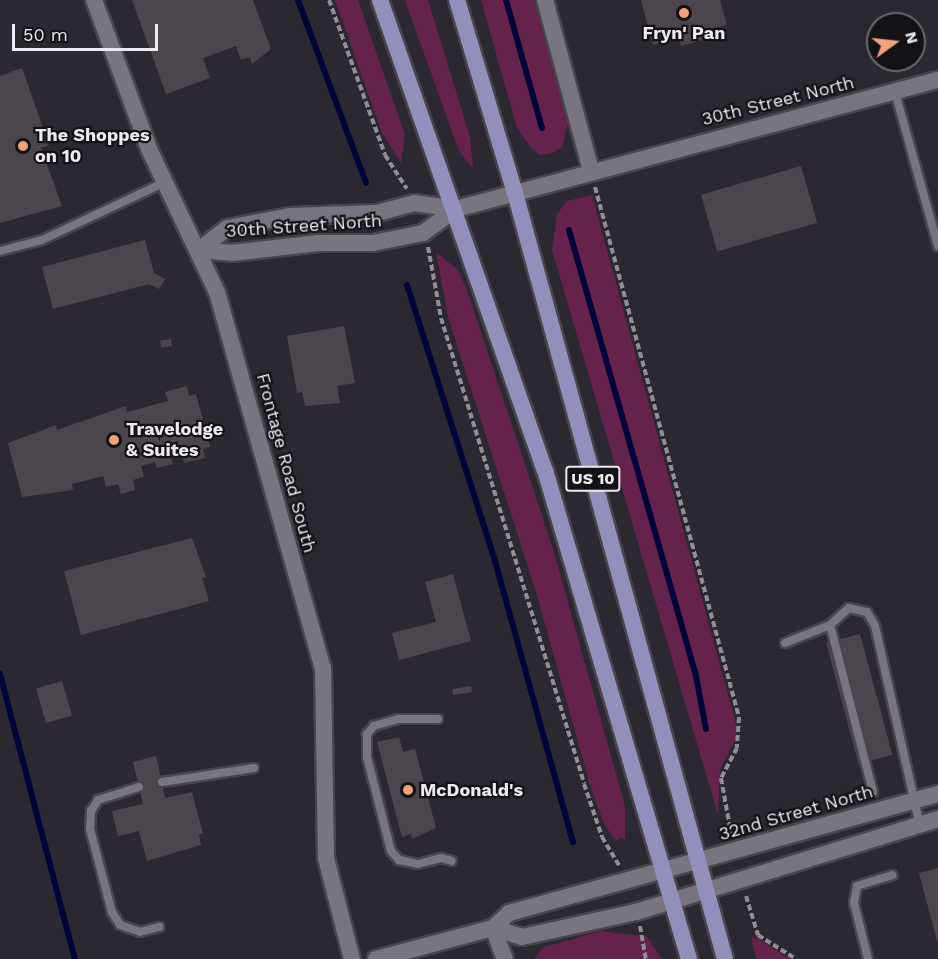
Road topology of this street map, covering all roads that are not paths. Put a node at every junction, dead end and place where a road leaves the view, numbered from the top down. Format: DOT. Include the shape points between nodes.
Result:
graph roads {
  1 [pos="94,0"];
  2 [pos="380,0"];
  3 [pos="457,0"];
  4 [pos="544,0"];
  5 [pos="938,80"];
  6 [pos="895,92"];
  7 [pos="591,171"];
  8 [pos="165,182"];
  9 [pos="515,193"];
  10 [pos="456,209"];
  11 [pos="938,246"];
  12 [pos="199,250"];
  13 [pos="0,251"];
  14 [pos="830,625"];
  15 [pos="785,643"];
  16 [pos="438,720"];
  17 [pos="254,768"];
  18 [pos="162,782"];
  19 [pos="139,787"];
  20 [pos="873,792"];
  21 [pos="938,794"];
  22 [pos="913,800"];
  23 [pos="938,819"];
  24 [pos="920,825"];
  25 [pos="697,860"];
  26 [pos="452,861"];
  27 [pos="664,869"];
  28 [pos="892,875"];
  29 [pos="706,892"];
  30 [pos="674,901"];
  31 [pos="159,927"];
  32 [pos="494,928"];
  33 [pos="352,959"];
  34 [pos="376,959"];
  35 [pos="505,959"];
  36 [pos="689,959"];
  37 [pos="725,959"];
  38 [pos="868,959"];
  1 -- 8 [label="street, Frontage Road South"];
  2 -- 10 [label="main road, US 10"];
  3 -- 9 [label="main road, US 10"];
  4 -- 7 [label="street"];
  5 -- 6 [label="street, 30th Street North"];
  6 -- 7 [label="street, 30th Street North"];
  6 -- 11 [label="lane"];
  7 -- 9 [label="street, 30th Street North"];
  8 -- 12 [label="street, Frontage Road South"];
  8 -- 13 [label="lane" via="42,240"];
  9 -- 10 [label="street, 30th Street North"];
  9 -- 25 [label="main road, US 10"];
  10 -- 12 [label="street, 30th Street North" via="423,233 373,243 232,253"];
  10 -- 12 [label="street, 30th Street North" via="414,203 377,213 290,216 227,228"];
  10 -- 27 [label="main road, US 10" via="545,470"];
  12 -- 33 [label="street, Frontage Road South" via="230,333 323,668 326,858"];
  14 -- 15 [label="lane"];
  14 -- 20 [label="lane"];
  14 -- 22 [label="lane" via="838,614 858,608 867,612 875,626"];
  16 -- 26 [label="lane" via="398,719 374,726 367,734 367,757 391,851 399,860 418,864 441,858"];
  17 -- 18 [label="lane"];
  19 -- 31 [label="lane" via="98,800 91,811 90,829 112,912 120,925 140,932"];
  21 -- 22 [label="street, 32nd Street North"];
  22 -- 24 [label="lane"];
  22 -- 25 [label="street, 32nd Street North"];
  23 -- 24 [label="street"];
  24 -- 29 [label="street"];
  25 -- 27 [label="street, 32nd Street North"];
  25 -- 29 [label="main road, US 10"];
  27 -- 30 [label="main road, US 10"];
  27 -- 32 [label="street, 32nd Street North" via="509,913"];
  28 -- 38 [label="lane" via="857,886 854,903"];
  29 -- 30 [label="street"];
  29 -- 37 [label="main road, US 10"];
  30 -- 32 [label="street" via="522,937"];
  30 -- 36 [label="main road, US 10"];
  32 -- 34 [label="street"];
  32 -- 35 [label="street"];
}
